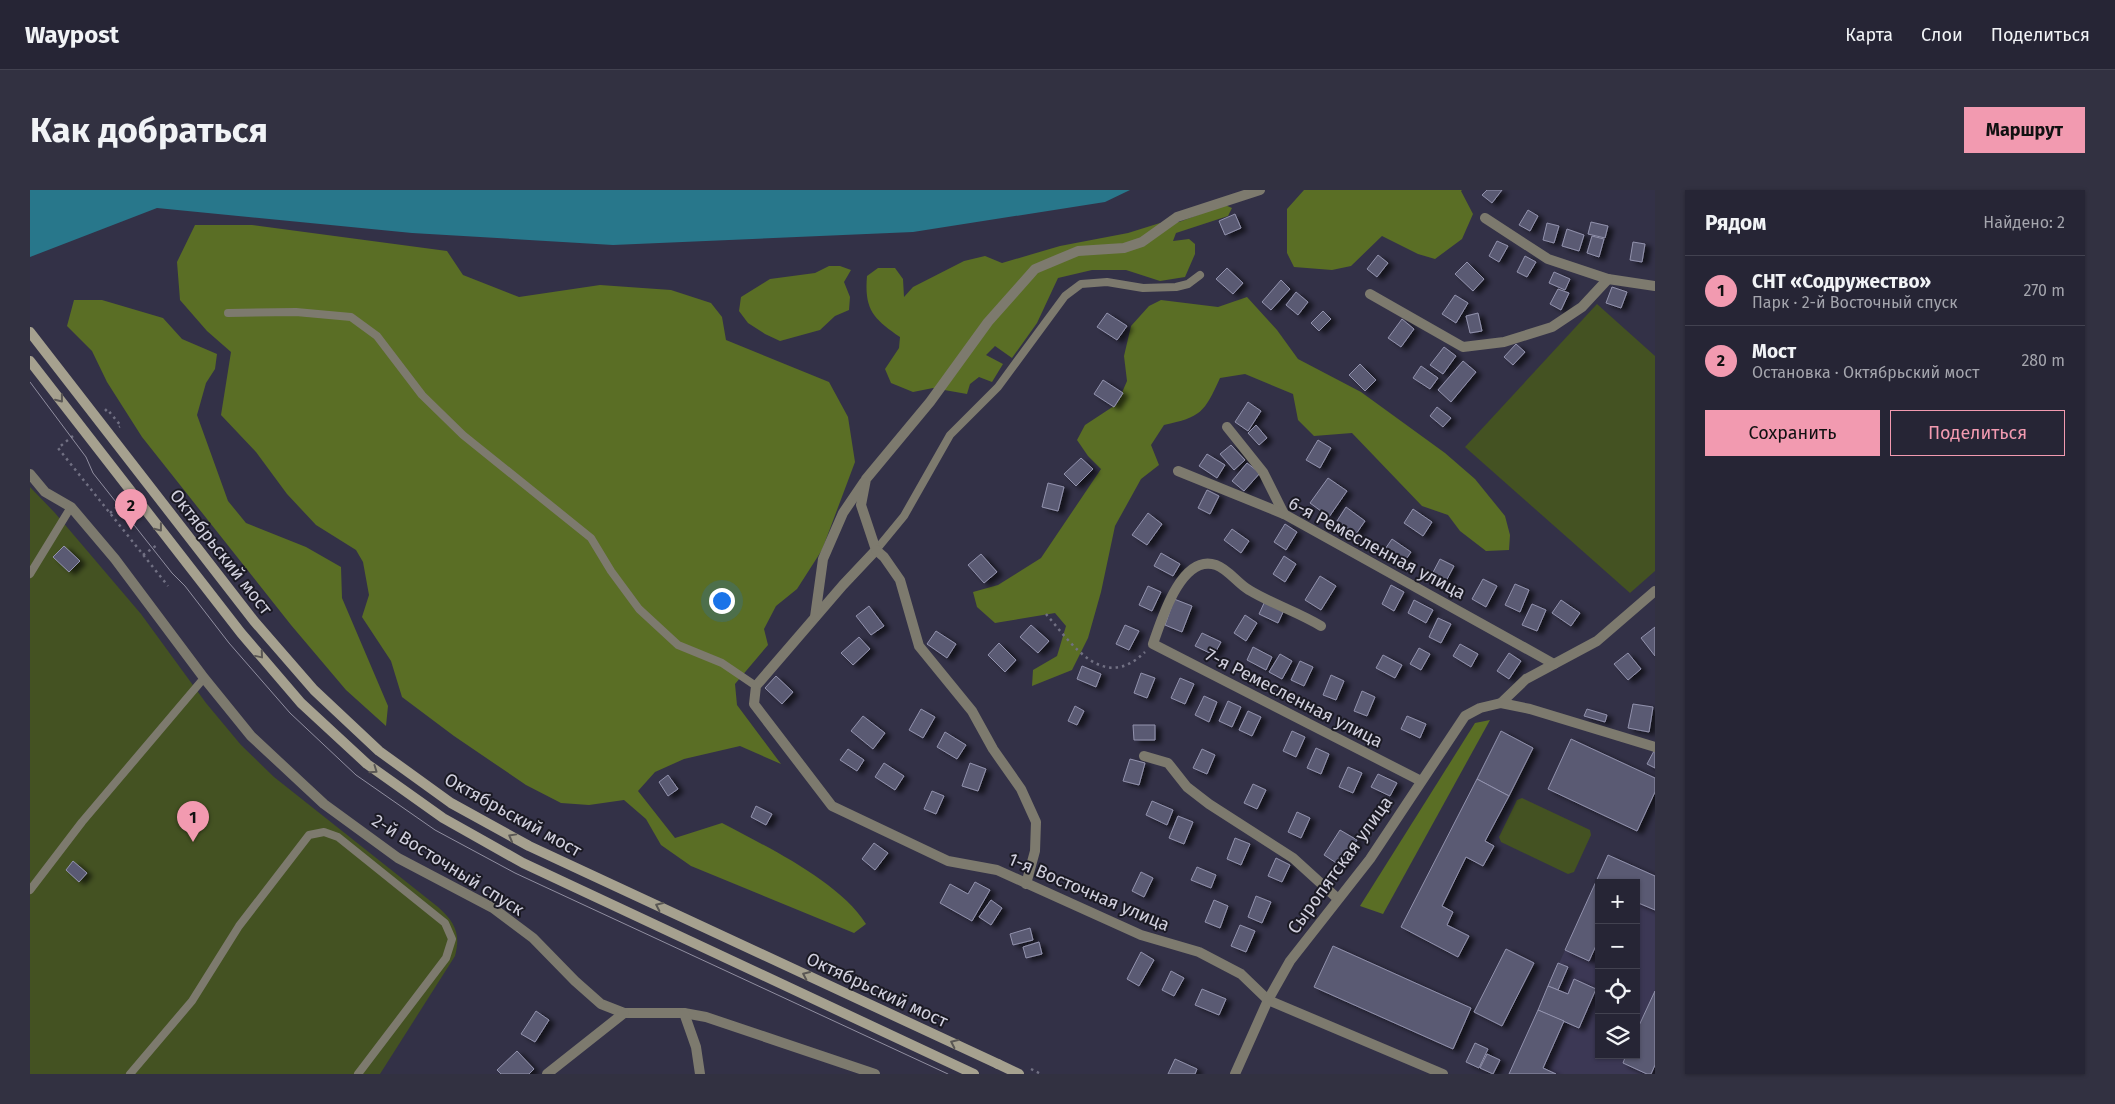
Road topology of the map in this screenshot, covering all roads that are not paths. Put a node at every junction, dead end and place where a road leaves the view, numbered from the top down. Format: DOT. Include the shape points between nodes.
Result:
graph roads {
  1 [pos="1260,190"];
  2 [pos="1485,218"];
  3 [pos="1200,275"];
  4 [pos="1608,279"];
  5 [pos="1655,286"];
  6 [pos="1370,294"];
  7 [pos="228,314"];
  8 [pos="30,332"];
  9 [pos="30,361"];
  10 [pos="1227,427"];
  11 [pos="1178,470"];
  12 [pos="30,474"];
  13 [pos="866,479"];
  14 [pos="71,507"];
  15 [pos="1284,514"];
  16 [pos="876,550"];
  17 [pos="30,574"];
  18 [pos="1655,591"];
  19 [pos="815,617"];
  20 [pos="1321,626"];
  21 [pos="1554,664"];
  22 [pos="204,678"];
  23 [pos="756,686"];
  24 [pos="1501,703"];
  25 [pos="1655,747"];
  26 [pos="1144,756"];
  27 [pos="1421,781"];
  28 [pos="1026,884"];
  29 [pos="30,890"];
  30 [pos="1337,898"];
  31 [pos="1268,1000"];
  32 [pos="624,1013"];
  33 [pos="684,1013"];
  34 [pos="130,1074"];
  35 [pos="358,1074"];
  36 [pos="547,1074"];
  37 [pos="700,1074"];
  38 [pos="875,1074"];
  39 [pos="974,1074"];
  40 [pos="1019,1074"];
  41 [pos="1235,1074"];
  42 [pos="1443,1074"];
  1 -- 13 [label="street" via="1177,217 1142,242 1124,248 1078,251 1035,269 988,322 930,402"];
  2 -- 4 [label="street" via="1548,259"];
  3 -- 16 [label="lane" via="1188,284 1176,287 1143,288 1107,282 1080,284 1065,296 998,387 950,435 904,516"];
  4 -- 5 [label="street"];
  4 -- 6 [label="street" via="1582,307 1552,327 1504,342 1463,347"];
  7 -- 23 [label="lane" via="296,312 351,317 377,336 422,395 463,434 591,538 639,609 678,645 722,663"];
  40 -- 8 [label="main road, Октябрьский мост, one-way, bridge" via="529,846 451,803 379,751 314,690 254,622"];
  9 -- 39 [label="main road, Октябрьский мост, one-way, bridge" via="241,633 301,703 366,764 443,818 523,863"];
  10 -- 15 [label="street" via="1263,472"];
  11 -- 15 [label="street, 6-я Ремесленная улица"];
  12 -- 14 [label="street, 2-й Восточный спуск" via="45,492"];
  13 -- 16 [label="street" via="861,505"];
  13 -- 19 [label="street" via="843,512 823,559"];
  14 -- 17 [label="lane"];
  14 -- 22 [label="street, 2-й Восточный спуск" via="115,559"];
  15 -- 21 [label="street, 6-я Ремесленная улица"];
  16 -- 19 [label="street"];
  16 -- 28 [label="street" via="900,580 919,646 972,711 1021,790 1036,822 1035,851"];
  18 -- 21 [label="street" via="1597,641"];
  19 -- 23 [label="street"];
  20 -- 27 [label="street, 7-я Ремесленная улица" via="1249,590 1216,565 1204,564 1194,568 1174,589 1153,644"];
  21 -- 24 [label="street" via="1526,679"];
  22 -- 29 [label="lane" via="82,822"];
  22 -- 32 [label="street, 2-й Восточный спуск" via="251,736 324,804 398,858 493,908 533,938 601,1004"];
  23 -- 28 [label="street, 1-я Восточная улица" via="754,704 832,806 948,861 998,870"];
  24 -- 25 [label="street"];
  24 -- 27 [label="street, Сыропятская улица" via="1465,716"];
  26 -- 30 [label="street" via="1168,763 1187,787 1293,858"];
  27 -- 30 [label="street, Сыропятская улица" via="1370,859"];
  28 -- 31 [label="street, 1-я Восточная улица" via="1140,935 1199,952 1241,974"];
  30 -- 31 [label="street, Сыропятская улица" via="1290,961"];
  31 -- 41 [label="street, Сыропятская улица"];
  31 -- 42 [label="street, 1-я Восточная улица"];
  32 -- 33 [label="street, 2-й Восточный спуск"];
  32 -- 36 [label="street"];
  33 -- 37 [label="street" via="696,1047"];
  33 -- 38 [label="street, 2-й Восточный спуск" via="706,1017"];
  34 -- 35 [label="lane" via="192,1001 239,926 309,835 324,832 338,838 446,923 452,939 446,958"];
}
